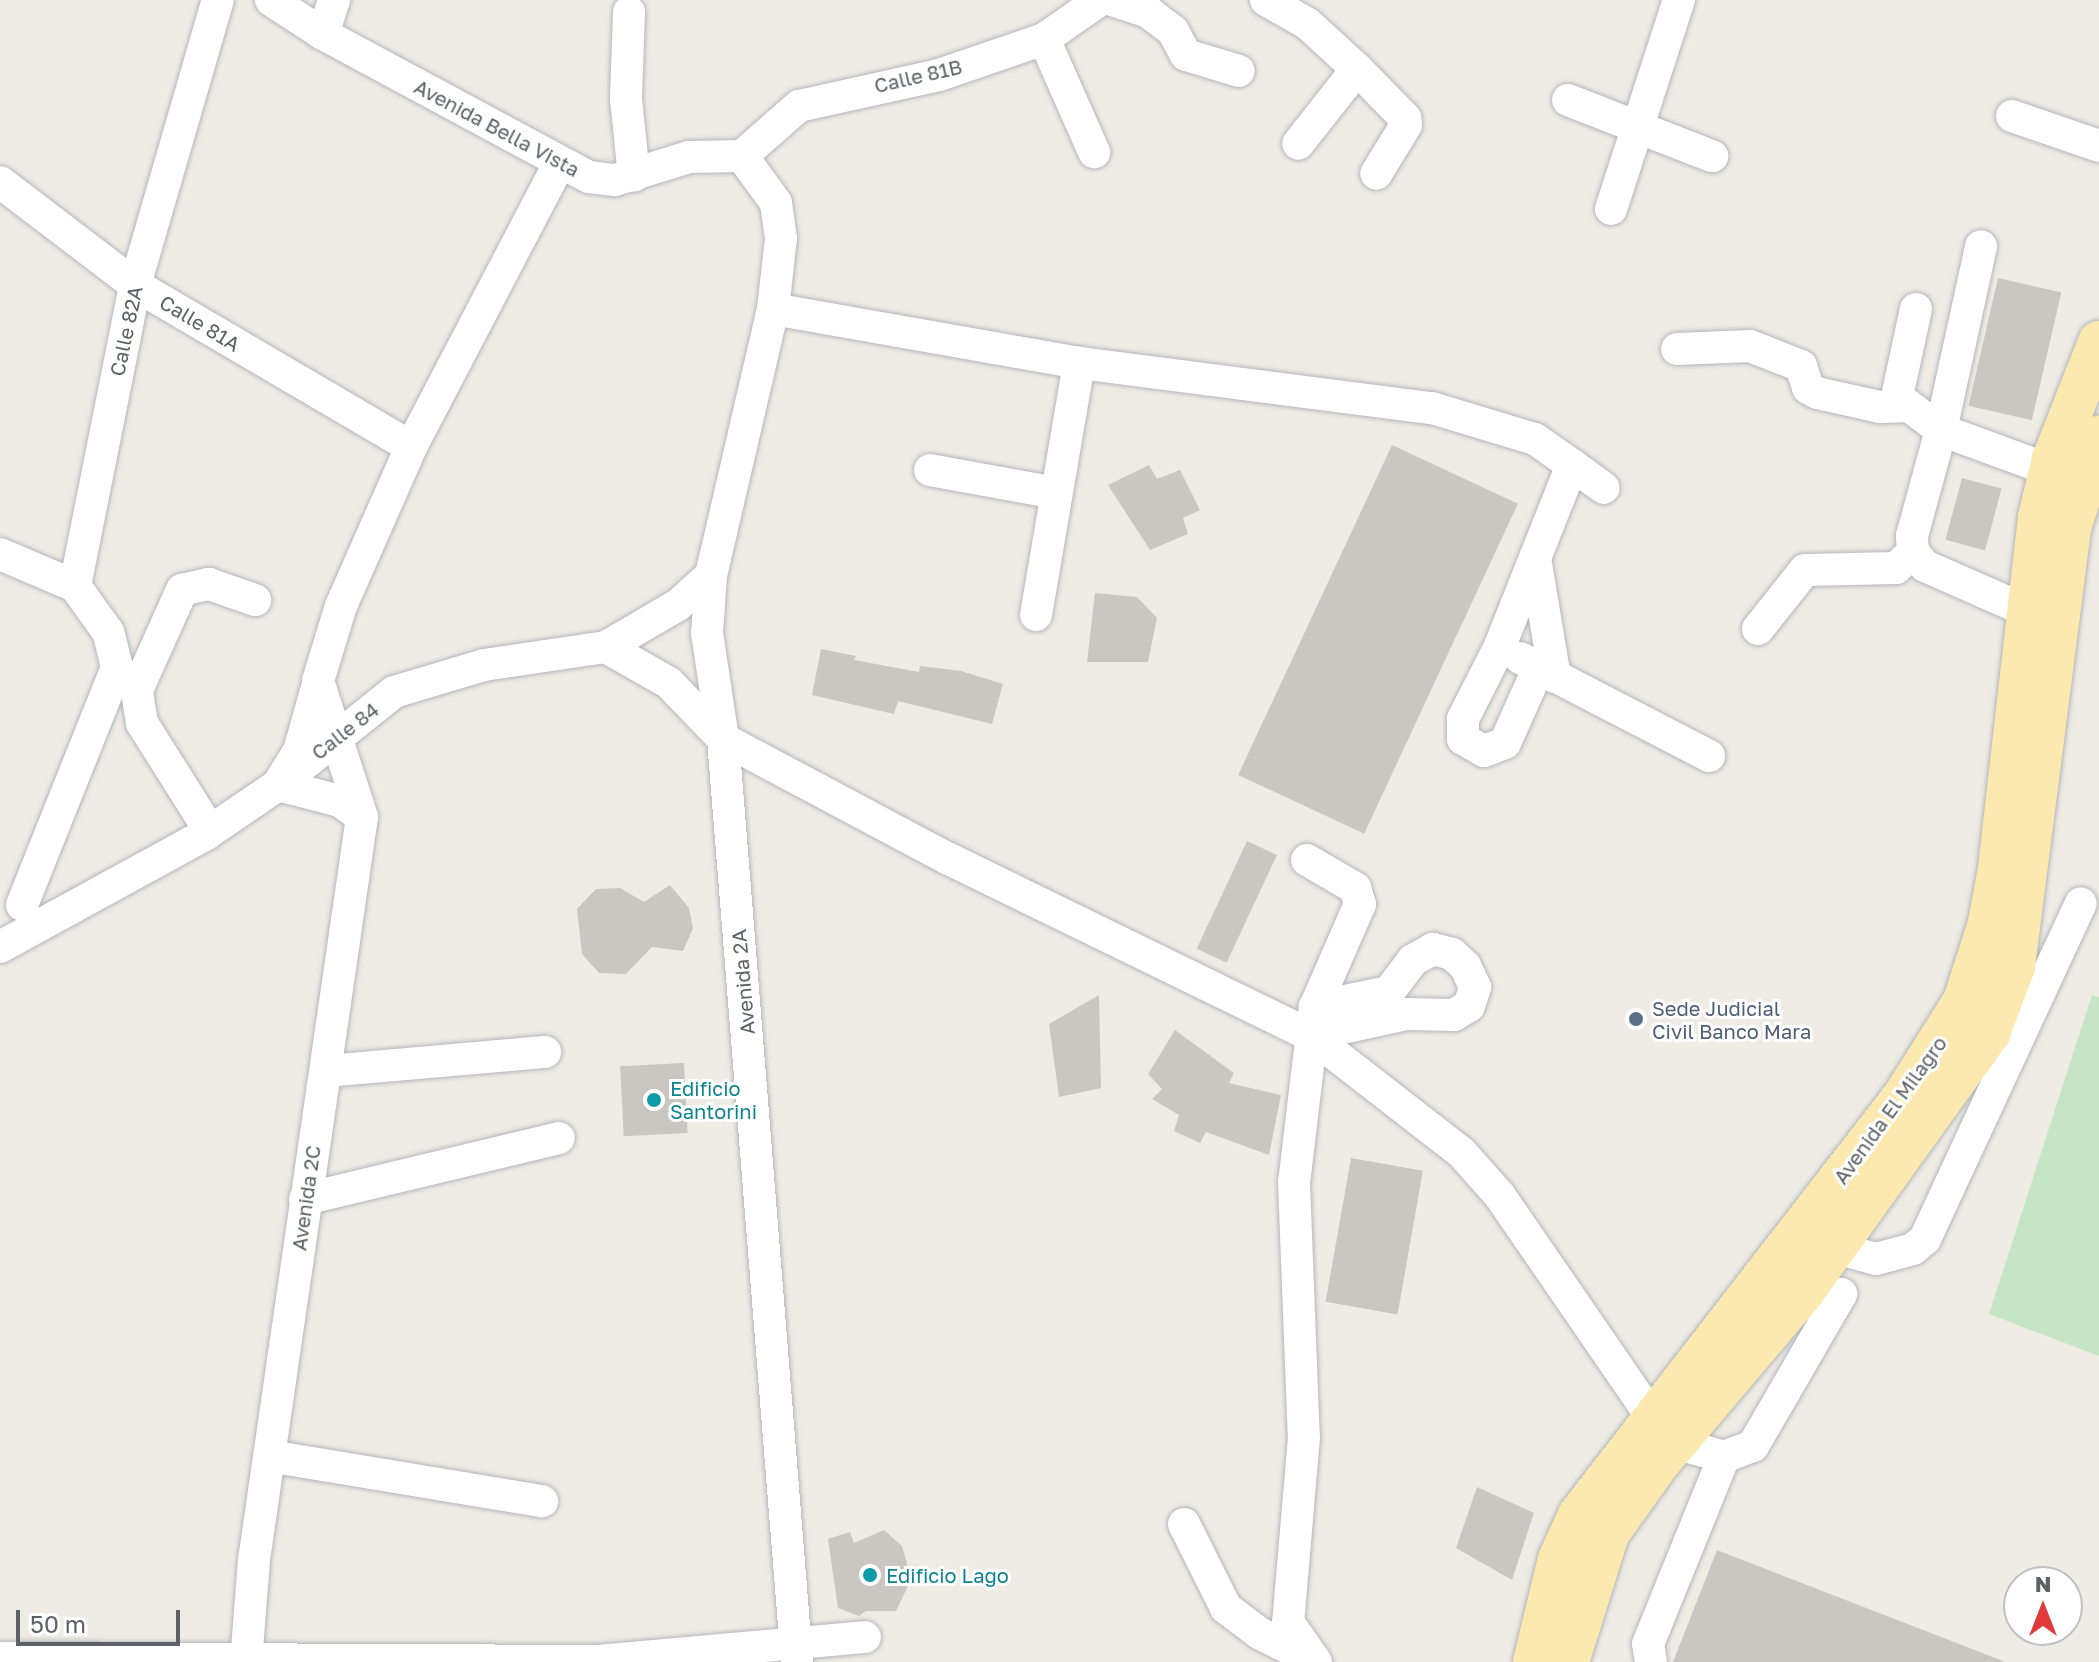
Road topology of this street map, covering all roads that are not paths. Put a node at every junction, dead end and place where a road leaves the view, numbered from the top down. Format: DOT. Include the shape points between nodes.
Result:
graph roads {
  1 [pos="218,0"];
  2 [pos="271,0"];
  3 [pos="334,0"];
  4 [pos="1100,0"];
  5 [pos="1112,0"];
  6 [pos="1266,0"];
  7 [pos="1679,0"];
  8 [pos="629,12"];
  9 [pos="323,34"];
  10 [pos="1044,39"];
  11 [pos="1357,69"];
  12 [pos="1239,71"];
  13 [pos="1568,100"];
  14 [pos="2012,116"];
  15 [pos="1638,125"];
  16 [pos="1298,144"];
  17 [pos="2099,146"];
  18 [pos="1094,152"];
  19 [pos="742,156"];
  20 [pos="1712,156"];
  21 [pos="559,164"];
  22 [pos="1376,174"];
  23 [pos="634,176"];
  24 [pos="0,182"];
  25 [pos="1611,209"];
  26 [pos="1981,246"];
  27 [pos="135,285"];
  28 [pos="773,309"];
  29 [pos="1916,309"];
  30 [pos="2099,342"];
  31 [pos="1677,349"];
  32 [pos="1079,363"];
  33 [pos="1904,406"];
  34 [pos="1941,430"];
  35 [pos="2099,437"];
  36 [pos="411,447"];
  37 [pos="1572,465"];
  38 [pos="930,470"];
  39 [pos="2050,470"];
  40 [pos="1604,488"];
  41 [pos="1056,493"];
  42 [pos="1913,552"];
  43 [pos="0,554"];
  44 [pos="1535,558"];
  45 [pos="711,575"];
  46 [pos="75,586"];
  47 [pos="255,600"];
  48 [pos="2042,614"];
  49 [pos="1036,615"];
  50 [pos="1758,629"];
  51 [pos="606,647"];
  52 [pos="1499,648"];
  53 [pos="1547,672"];
  54 [pos="318,681"];
  55 [pos="336,737"];
  56 [pos="723,739"];
  57 [pos="1709,756"];
  58 [pos="278,785"];
  59 [pos="362,817"];
  60 [pos="210,831"];
  61 [pos="1307,860"];
  62 [pos="11,901"];
  63 [pos="2081,903"];
  64 [pos="62,916"];
  65 [pos="0,947"];
  66 [pos="1405,1001"];
  67 [pos="1313,1021"];
  68 [pos="545,1052"];
  69 [pos="327,1071"];
  70 [pos="559,1138"];
  71 [pos="305,1199"];
  72 [pos="1836,1248"];
  73 [pos="1841,1294"];
  74 [pos="1664,1431"];
  75 [pos="269,1456"];
  76 [pos="1724,1457"];
  77 [pos="542,1501"];
  78 [pos="1184,1524"];
  79 [pos="865,1637"];
  80 [pos="796,1652"];
  81 [pos="0,1658"];
  82 [pos="246,1660"];
  83 [pos="373,1661"];
  84 [pos="597,1661"];
  85 [pos="1316,1662"];
  86 [pos="1534,1662"];
  87 [pos="1568,1662"];
  88 [pos="1651,1662"];
  1 -- 27 [label="street, Calle 82A"];
  2 -- 9 [label="street, Avenida Bella Vista"];
  3 -- 9 [label="street"];
  4 -- 10 [label="street, Calle 81B"];
  5 -- 12 [label="street" via="1148,12 1173,31 1186,55"];
  6 -- 11 [label="street" via="1308,24"];
  7 -- 15 [label="street"];
  8 -- 23 [label="street" via="626,99"];
  9 -- 21 [label="street, Avenida Bella Vista"];
  10 -- 18 [label="street"];
  10 -- 19 [label="street, Calle 81B" via="939,75 799,106"];
  11 -- 16 [label="street"];
  11 -- 22 [label="street" via="1405,118 1406,125"];
  13 -- 15 [label="street"];
  14 -- 17 [label="street"];
  15 -- 20 [label="street"];
  15 -- 25 [label="street"];
  19 -- 23 [label="street, Avenida Bella Vista" via="689,157"];
  19 -- 28 [label="street, Avenida 2A" via="776,203 781,238"];
  21 -- 23 [label="street, Avenida Bella Vista" via="589,177"];
  21 -- 36 [label="street"];
  24 -- 27 [label="street, Calle 81A"];
  26 -- 34 [label="street"];
  27 -- 36 [label="street, Calle 81A"];
  27 -- 46 [label="street, Calle 82A"];
  28 -- 32 [label="street"];
  28 -- 45 [label="street, Avenida 2A"];
  29 -- 33 [label="street" via="1896,387"];
  30 -- 39 [label="main road, Avenida El Milagro"];
  31 -- 33 [label="street" via="1750,346 1801,366 1808,388 1817,393 1880,407"];
  32 -- 37 [label="street" via="1432,408 1535,439"];
  32 -- 41 [label="street"];
  33 -- 34 [label="street"];
  34 -- 39 [label="street"];
  34 -- 42 [label="street" via="1912,536"];
  35 -- 48 [label="main road, Avenida El Milagro"];
  36 -- 54 [label="street" via="341,606"];
  37 -- 40 [label="street"];
  37 -- 44 [label="street"];
  38 -- 41 [label="street"];
  39 -- 48 [label="main road, Avenida El Milagro"];
  41 -- 49 [label="street"];
  42 -- 48 [label="street" via="1925,566"];
  42 -- 50 [label="street" via="1896,568 1805,570"];
  43 -- 46 [label="street"];
  44 -- 52 [label="street"];
  44 -- 53 [label="street"];
  45 -- 51 [label="street, Calle 84" via="678,605"];
  45 -- 56 [label="street, Avenida 2A" via="708,661"];
  46 -- 62 [label="street" via="108,632 117,667"];
  47 -- 60 [label="street" via="209,584 182,590 137,690 142,723"];
  48 -- 72 [label="main road, Avenida El Milagro" via="2014,966 1989,1033"];
  48 -- 74 [label="main road, Avenida El Milagro" via="1989,923 1964,1001 1904,1096"];
  51 -- 55 [label="street, Calle 84" via="420,680 394,692"];
  51 -- 56 [label="street" via="669,683"];
  52 -- 53 [label="street"];
  52 -- 53 [label="street" via="1463,719 1463,739 1471,746 1496,751 1505,743"];
  53 -- 57 [label="street"];
  54 -- 55 [label="street, Avenida 2C"];
  54 -- 58 [label="street" via="299,751"];
  55 -- 58 [label="street, Calle 84"];
  55 -- 59 [label="street, Avenida 2C"];
  56 -- 67 [label="street" via="947,858"];
  56 -- 80 [label="street, Avenida 2A"];
  58 -- 59 [label="street" via="340,801"];
  58 -- 60 [label="street, Calle 84"];
  59 -- 69 [label="street, Avenida 2C"];
  60 -- 64 [label="street, Calle 84"];
  61 -- 67 [label="street" via="1355,888 1360,904"];
  62 -- 64 [label="street"];
  63 -- 72 [label="street" via="1925,1239 1913,1249 1876,1259"];
  64 -- 65 [label="street, Calle 84"];
  66 -- 67 [label="street"];
  67 -- 74 [label="street" via="1461,1152 1500,1196"];
  67 -- 85 [label="street" via="1292,1227 1302,1302 1304,1437 1288,1610 1292,1632"];
  68 -- 69 [label="street"];
  69 -- 71 [label="street, Avenida 2C"];
  70 -- 71 [label="street"];
  71 -- 75 [label="street, Avenida 2C"];
  72 -- 74 [label="main road, Avenida El Milagro"];
  73 -- 76 [label="street" via="1761,1437 1753,1446"];
  74 -- 76 [label="street"];
  74 -- 86 [label="main road, Avenida El Milagro" via="1579,1515 1559,1559"];
  74 -- 87 [label="main road, Avenida El Milagro" via="1608,1534"];
  75 -- 77 [label="street"];
  75 -- 82 [label="street, Avenida 2C"];
  76 -- 88 [label="street" via="1648,1644"];
  78 -- 85 [label="street" via="1226,1608 1259,1633"];
  79 -- 80 [label="street"];
  80 -- 84 [label="street"];
  81 -- 82 [label="street"];
  82 -- 83 [label="street"];
  83 -- 84 [label="street"];
}
